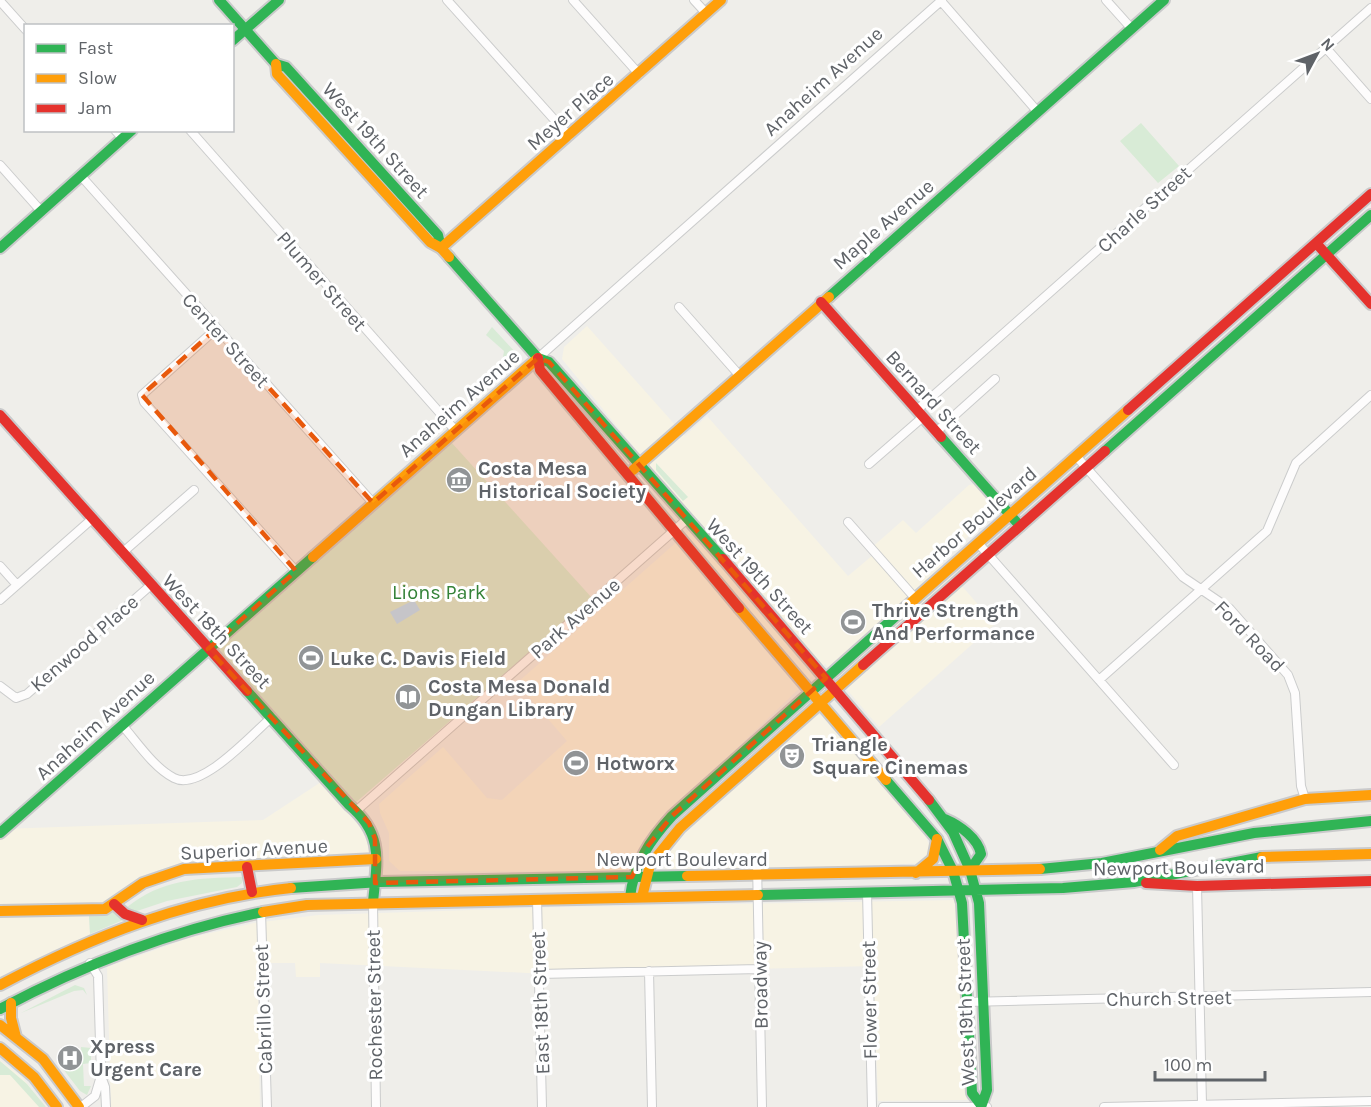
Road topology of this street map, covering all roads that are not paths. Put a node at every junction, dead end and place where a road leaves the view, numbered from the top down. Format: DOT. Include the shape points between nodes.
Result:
graph roads {
  1 [pos="219,0"];
  2 [pos="279,0"];
  3 [pos="447,0"];
  4 [pos="573,0"];
  5 [pos="694,0"];
  6 [pos="721,0"];
  7 [pos="1106,0"];
  8 [pos="1164,0"];
  9 [pos="0,1"];
  10 [pos="941,1"];
  11 [pos="1371,8"];
  12 [pos="706,13"];
  13 [pos="24,28"];
  14 [pos="1132,29"];
  15 [pos="246,30"];
  16 [pos="234,39"];
  17 [pos="1326,48"];
  18 [pos="639,74"];
  19 [pos="1371,99"];
  20 [pos="1037,111"];
  21 [pos="192,132"];
  22 [pos="119,135"];
  23 [pos="569,136"];
  24 [pos="0,165"];
  25 [pos="81,176"];
  26 [pos="1371,195"];
  27 [pos="41,211"];
  28 [pos="1371,215"];
  29 [pos="1316,243"];
  30 [pos="0,248"];
  31 [pos="441,248"];
  32 [pos="1327,254"];
  33 [pos="821,302"];
  34 [pos="1371,304"];
  35 [pos="679,307"];
  36 [pos="216,329"];
  37 [pos="538,358"];
  38 [pos="740,376"];
  39 [pos="995,379"];
  40 [pos="1371,395"];
  41 [pos="920,414"];
  42 [pos="0,415"];
  43 [pos="455,430"];
  44 [pos="936,432"];
  45 [pos="1076,456"];
  46 [pos="869,464"];
  47 [pos="639,465"];
  48 [pos="1086,467"];
  49 [pos="626,476"];
  50 [pos="194,490"];
  51 [pos="373,503"];
  52 [pos="1009,514"];
  53 [pos="92,519"];
  54 [pos="686,520"];
  55 [pos="848,522"];
  56 [pos="1020,526"];
  57 [pos="674,530"];
  58 [pos="978,543"];
  59 [pos="122,553"];
  60 [pos="988,555"];
  61 [pos="0,566"];
  62 [pos="296,571"];
  63 [pos="17,585"];
  64 [pos="150,585"];
  65 [pos="1202,590"];
  66 [pos="915,598"];
  67 [pos="0,600"];
  68 [pos="208,649"];
  69 [pos="825,678"];
  70 [pos="1099,680"];
  71 [pos="0,686"];
  72 [pos="835,690"];
  73 [pos="811,691"];
  74 [pos="820,703"];
  75 [pos="272,717"];
  76 [pos="122,725"];
  77 [pos="1174,765"];
  78 [pos="1371,795"];
  79 [pos="1305,799"];
  80 [pos="356,811"];
  81 [pos="944,819"];
  82 [pos="1371,821"];
  83 [pos="1,831"];
  84 [pos="937,839"];
  85 [pos="1159,850"];
  86 [pos="1371,854"];
  87 [pos="376,859"];
  88 [pos="757,864"];
  89 [pos="247,867"];
  90 [pos="970,870"];
  91 [pos="953,871"];
  92 [pos="916,873"];
  93 [pos="632,877"];
  94 [pos="645,877"];
  95 [pos="757,877"];
  96 [pos="1371,881"];
  97 [pos="1134,882"];
  98 [pos="375,883"];
  99 [pos="1197,886"];
  100 [pos="960,891"];
  101 [pos="977,891"];
  102 [pos="252,892"];
  103 [pos="867,892"];
  104 [pos="758,894"];
  105 [pos="630,897"];
  106 [pos="642,897"];
  107 [pos="537,899"];
  108 [pos="373,902"];
  109 [pos="114,904"];
  110 [pos="0,911"];
  111 [pos="261,911"];
  112 [pos="142,920"];
  113 [pos="90,963"];
  114 [pos="759,969"];
  115 [pos="649,971"];
  116 [pos="540,974"];
  117 [pos="0,986"];
  118 [pos="1371,993"];
  119 [pos="1199,998"];
  120 [pos="983,1001"];
  121 [pos="968,1002"];
  122 [pos="11,1003"];
  123 [pos="0,1010"];
  124 [pos="0,1025"];
  125 [pos="16,1037"];
  126 [pos="0,1048"];
  127 [pos="101,1076"];
  128 [pos="1371,1101"];
  129 [pos="1202,1104"];
  130 [pos="983,1106"];
  131 [pos="57,1107"];
  132 [pos="80,1107"];
  133 [pos="106,1107"];
  134 [pos="267,1107"];
  135 [pos="376,1107"];
  136 [pos="542,1107"];
  137 [pos="652,1107"];
  138 [pos="762,1107"];
  139 [pos="872,1107"];
  140 [pos="883,1107"];
  141 [pos="1104,1107"];
  1 -- 15 [label="main road, West 19th Street"];
  2 -- 15 [label="main road"];
  3 -- 23 [label="street"];
  4 -- 18 [label="street"];
  5 -- 12 [label="street"];
  6 -- 12 [label="main road, Meyer Place"];
  7 -- 14 [label="street"];
  8 -- 14 [label="main road, Maple Avenue"];
  9 -- 13 [label="street"];
  10 -- 20 [label="street"];
  10 -- 37 [label="street, Anaheim Avenue"];
  11 -- 17 [label="street, Charle Street"];
  12 -- 18 [label="main road, Meyer Place"];
  14 -- 20 [label="main road, Maple Avenue"];
  15 -- 16 [label="main road"];
  15 -- 31 [label="main road, West 19th Street" via="276,64 286,67 438,235"];
  17 -- 19 [label="street"];
  17 -- 41 [label="street, Charle Street"];
  18 -- 23 [label="main road, Meyer Place"];
  20 -- 33 [label="main road, Maple Avenue"];
  21 -- 43 [label="street, Plumer Street"];
  22 -- 25 [label="main road"];
  23 -- 31 [label="main road, Meyer Place"];
  24 -- 27 [label="street"];
  25 -- 27 [label="main road"];
  25 -- 36 [label="street, Center Street"];
  26 -- 29 [label="main road, Harbor Boulevard"];
  27 -- 30 [label="main road"];
  28 -- 32 [label="main road, Harbor Boulevard"];
  29 -- 32 [label="main road"];
  29 -- 45 [label="main road, Harbor Boulevard"];
  31 -- 37 [label="main road, West 19th Street"];
  32 -- 34 [label="main road"];
  32 -- 48 [label="main road, Harbor Boulevard"];
  33 -- 38 [label="main road, Maple Avenue"];
  33 -- 41 [label="main road, Bernard Street"];
  35 -- 38 [label="street"];
  36 -- 51 [label="street, Center Street"];
  36 -- 62 [label="street" via="142,395 144,402"];
  37 -- 43 [label="main road, Anaheim Avenue"];
  37 -- 47 [label="main road, West 19th Street" via="549,362"];
  37 -- 49 [label="main road, West 19th Street" via="540,370"];
  38 -- 47 [label="main road, Maple Avenue"];
  39 -- 44 [label="street"];
  40 -- 65 [label="street" via="1296,463 1267,531"];
  41 -- 44 [label="main road, Bernard Street"];
  41 -- 46 [label="street, Charle Street"];
  42 -- 53 [label="main road, West 18th Street"];
  43 -- 51 [label="main road, Anaheim Avenue"];
  44 -- 52 [label="main road, Bernard Street"];
  45 -- 48 [label="street, Ford Road"];
  45 -- 52 [label="main road, Harbor Boulevard"];
  47 -- 49 [label="main road, Maple Avenue"];
  47 -- 54 [label="main road, West 19th Street"];
  48 -- 56 [label="main road, Harbor Boulevard"];
  48 -- 65 [label="street, Ford Road" via="1183,577"];
  49 -- 57 [label="main road, West 19th Street"];
  50 -- 59 [label="street"];
  51 -- 62 [label="main road, Anaheim Avenue"];
  52 -- 56 [label="main road, Bernard Street"];
  52 -- 58 [label="main road, Harbor Boulevard"];
  53 -- 59 [label="main road, West 18th Street"];
  53 -- 63 [label="street"];
  54 -- 57 [label="street, Park Avenue"];
  54 -- 69 [label="main road, West 19th Street"];
  55 -- 66 [label="street"];
  56 -- 60 [label="main road, Harbor Boulevard"];
  57 -- 73 [label="main road, West 19th Street"];
  57 -- 80 [label="street, Park Avenue"];
  58 -- 60 [label="street"];
  58 -- 66 [label="main road, Harbor Boulevard"];
  59 -- 64 [label="main road, West 18th Street"];
  60 -- 70 [label="street"];
  60 -- 72 [label="main road, Harbor Boulevard"];
  61 -- 63 [label="street"];
  62 -- 68 [label="main road, Anaheim Avenue"];
  63 -- 67 [label="street"];
  64 -- 68 [label="main road, West 18th Street"];
  64 -- 71 [label="street, Kenwood Place" via="27,694 15,698"];
  65 -- 70 [label="street"];
  65 -- 79 [label="street, Ford Road" via="1230,609 1294,686 1300,786"];
  66 -- 69 [label="main road, Harbor Boulevard"];
  68 -- 75 [label="main road, West 18th Street"];
  68 -- 76 [label="main road, Anaheim Avenue"];
  69 -- 72 [label="main road, West 19th Street"];
  69 -- 73 [label="main road, Harbor Boulevard"];
  70 -- 77 [label="street"];
  72 -- 74 [label="main road, Harbor Boulevard"];
  72 -- 81 [label="main road, West 19th Street"];
  73 -- 74 [label="main road, West 19th Street"];
  73 -- 93 [label="main road, Harbor Boulevard" via="672,816 647,847"];
  74 -- 84 [label="main road, West 19th Street"];
  74 -- 94 [label="main road, Harbor Boulevard" via="680,828 658,853"];
  75 -- 76 [label="street" via="208,773 190,781 175,779 165,772"];
  75 -- 80 [label="main road, West 18th Street"];
  76 -- 83 [label="main road, Anaheim Avenue"];
  78 -- 79 [label="main road, Newport Boulevard"];
  79 -- 85 [label="main road, Newport Boulevard" via="1178,836"];
  80 -- 87 [label="main road, West 18th Street" via="373,829"];
  81 -- 90 [label="main road, West 19th Street"];
  81 -- 90 [label="main road" via="960,826 980,849 981,854"];
  82 -- 85 [label="main road" via="1299,825"];
  84 -- 91 [label="main road, West 19th Street"];
  84 -- 92 [label="main road" via="933,859"];
  85 -- 90 [label="main road, Newport Boulevard" via="1058,868"];
  86 -- 97 [label="main road" via="1263,857"];
  87 -- 89 [label="main road, Superior Avenue"];
  87 -- 98 [label="main road, West 18th Street"];
  88 -- 95 [label="street, Broadway"];
  89 -- 102 [label="main road"];
  89 -- 109 [label="main road, Superior Avenue" via="184,869 143,883"];
  90 -- 91 [label="main road, Newport Boulevard"];
  90 -- 101 [label="main road, West 19th Street"];
  91 -- 92 [label="main road, Newport Boulevard"];
  91 -- 100 [label="main road, West 19th Street"];
  92 -- 95 [label="main road, Newport Boulevard"];
  93 -- 94 [label="main road, Newport Boulevard"];
  93 -- 98 [label="main road, Newport Boulevard"];
  93 -- 105 [label="main road, Harbor Boulevard"];
  94 -- 95 [label="main road, Newport Boulevard"];
  94 -- 106 [label="main road, Harbor Boulevard"];
  95 -- 104 [label="street, Broadway"];
  96 -- 99 [label="main road, Newport Boulevard"];
  97 -- 99 [label="main road, Newport Boulevard"];
  97 -- 101 [label="main road, Newport Boulevard"];
  98 -- 102 [label="main road, Newport Boulevard"];
  98 -- 108 [label="main road, West 18th Street"];
  99 -- 119 [label="street"];
  100 -- 101 [label="main road, Newport Boulevard"];
  100 -- 103 [label="main road, Newport Boulevard"];
  100 -- 121 [label="main road, West 19th Street"];
  101 -- 120 [label="main road, West 19th Street"];
  102 -- 112 [label="main road, Newport Boulevard"];
  103 -- 104 [label="main road, Newport Boulevard"];
  103 -- 139 [label="street, Flower Street"];
  104 -- 106 [label="main road, Newport Boulevard"];
  104 -- 114 [label="street, Broadway"];
  105 -- 106 [label="main road, Newport Boulevard"];
  105 -- 107 [label="main road, Newport Boulevard"];
  107 -- 108 [label="main road, Newport Boulevard"];
  107 -- 116 [label="street, East 18th Street"];
  108 -- 111 [label="main road, Newport Boulevard"];
  108 -- 135 [label="street, Rochester Street"];
  109 -- 110 [label="main road, Superior Avenue" via="95,911"];
  109 -- 112 [label="main road" via="125,914"];
  111 -- 113 [label="main road, Newport Boulevard" via="176,931"];
  111 -- 134 [label="street, Cabrillo Street"];
  112 -- 117 [label="main road, Newport Boulevard" via="86,942"];
  113 -- 122 [label="main road, Newport Boulevard"];
  113 -- 127 [label="street" via="98,976"];
  114 -- 115 [label="street"];
  114 -- 138 [label="street, Broadway"];
  115 -- 116 [label="street"];
  115 -- 137 [label="street"];
  116 -- 136 [label="street, East 18th Street"];
  118 -- 119 [label="street, Church Street"];
  119 -- 120 [label="street, Church Street"];
  119 -- 129 [label="street"];
  120 -- 121 [label="street, Church Street"];
  120 -- 130 [label="main road, West 19th Street" via="987,1090"];
  121 -- 130 [label="main road, West 19th Street" via="972,1093"];
  122 -- 123 [label="main road, Newport Boulevard"];
  122 -- 125 [label="main road"];
  124 -- 125 [label="main road"];
  125 -- 132 [label="main road" via="54,1071"];
  126 -- 131 [label="main road" via="34,1077"];
  127 -- 132 [label="street" via="95,1096"];
  127 -- 133 [label="street"];
  128 -- 129 [label="street"];
  129 -- 141 [label="street"];
  130 -- 140 [label="street"];
}
